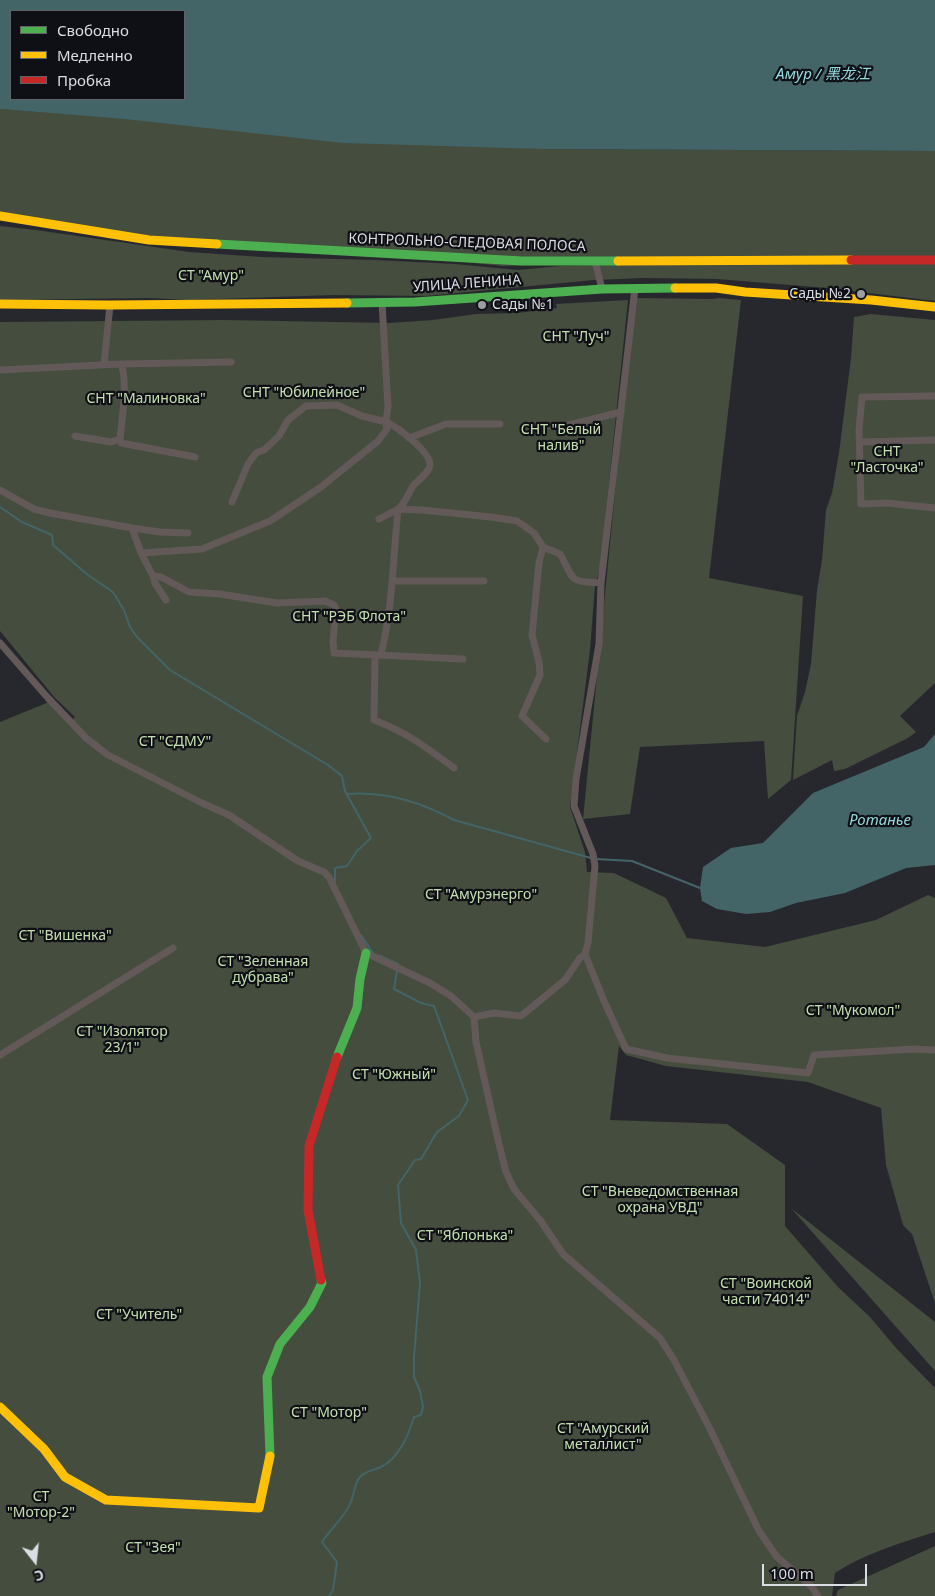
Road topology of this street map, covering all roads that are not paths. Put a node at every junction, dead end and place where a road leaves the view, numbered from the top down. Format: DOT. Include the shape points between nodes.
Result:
graph roads {
  1 [pos="0,216"];
  2 [pos="935,260"];
  3 [pos="595,261"];
  4 [pos="635,288"];
  5 [pos="602,289"];
  6 [pos="382,302"];
  7 [pos="0,304"];
  8 [pos="110,305"];
  9 [pos="935,307"];
  10 [pos="231,362"];
  11 [pos="120,364"];
  12 [pos="104,365"];
  13 [pos="0,370"];
  14 [pos="935,396"];
  15 [pos="621,412"];
  16 [pos="386,422"];
  17 [pos="500,424"];
  18 [pos="528,425"];
  19 [pos="75,436"];
  20 [pos="409,438"];
  21 [pos="120,439"];
  22 [pos="935,440"];
  23 [pos="860,442"];
  24 [pos="195,457"];
  25 [pos="0,490"];
  26 [pos="232,502"];
  27 [pos="935,508"];
  28 [pos="398,510"];
  29 [pos="379,519"];
  30 [pos="132,528"];
  31 [pos="188,533"];
  32 [pos="543,547"];
  33 [pos="141,553"];
  34 [pos="153,576"];
  35 [pos="393,580"];
  36 [pos="484,581"];
  37 [pos="601,583"];
  38 [pos="166,600"];
  39 [pos="0,643"];
  40 [pos="381,654"];
  41 [pos="463,658"];
  42 [pos="546,739"];
  43 [pos="454,768"];
  44 [pos="172,948"];
  45 [pos="366,953"];
  46 [pos="586,954"];
  47 [pos="474,1018"];
  48 [pos="935,1050"];
  49 [pos="0,1055"];
  50 [pos="0,1407"];
  51 [pos="818,1596"];
  1 -- 3 [label="street, КОНТРОЛЬНО-СЛЕДОВАЯ ПОЛОСА" via="149,240 522,261"];
  2 -- 3 [label="street, КОНТРОЛЬНО-СЛЕДОВАЯ ПОЛОСА"];
  3 -- 5 [label="street"];
  4 -- 5 [label="street, УЛИЦА ЛЕНИНА"];
  4 -- 9 [label="street, УЛИЦА ЛЕНИНА" via="716,288"];
  4 -- 15 [label="street"];
  5 -- 6 [label="street, УЛИЦА ЛЕНИНА"];
  6 -- 8 [label="street, УЛИЦА ЛЕНИНА"];
  6 -- 16 [label="street"];
  7 -- 8 [label="street, УЛИЦА ЛЕНИНА"];
  8 -- 12 [label="street"];
  10 -- 11 [label="street"];
  11 -- 12 [label="street"];
  11 -- 21 [label="street" via="124,376"];
  12 -- 13 [label="street"];
  14 -- 23 [label="street" via="862,398"];
  15 -- 18 [label="street" via="566,426"];
  15 -- 37 [label="street"];
  16 -- 20 [label="street"];
  16 -- 26 [label="street" via="338,405 306,406 288,420 279,436 256,453"];
  16 -- 33 [label="street" via="387,429 369,448 321,487 270,521 202,549"];
  17 -- 20 [label="street" via="446,424"];
  19 -- 21 [label="street" via="111,442"];
  20 -- 28 [label="street" via="430,463"];
  21 -- 24 [label="street" via="120,443"];
  22 -- 23 [label="street"];
  23 -- 27 [label="street" via="861,504"];
  25 -- 30 [label="street" via="34,509"];
  28 -- 29 [label="street"];
  28 -- 32 [label="street" via="517,521 534,533"];
  28 -- 35 [label="street"];
  30 -- 31 [label="street"];
  30 -- 33 [label="street"];
  32 -- 37 [label="street" via="560,554 572,579"];
  32 -- 42 [label="street" via="532,636 540,675 522,716"];
  33 -- 34 [label="street"];
  34 -- 38 [label="street"];
  34 -- 40 [label="street" via="189,592 277,602 325,601 336,609 334,653"];
  35 -- 36 [label="street"];
  35 -- 40 [label="street"];
  37 -- 46 [label="street" via="599,644 574,806 594,864"];
  39 -- 45 [label="street" via="86,738 108,755 229,815 298,861 324,872"];
  40 -- 41 [label="street"];
  40 -- 43 [label="street" via="375,657 374,720 420,742"];
  44 -- 49 [label="street"];
  45 -- 47 [label="street" via="430,983 451,996"];
  45 -- 50 [label="street" via="357,1008 332,1068 309,1146 308,1210 322,1283 310,1307 280,1344 267,1377 270,1459 259,1508 106,1500 65,1477 44,1449"];
  46 -- 47 [label="street" via="564,980 521,1016 494,1013"];
  46 -- 48 [label="street" via="626,1048 667,1058 808,1073 814,1055"];
  47 -- 51 [label="street" via="476,1042 498,1140 514,1189 563,1254 660,1338 709,1426 759,1530 777,1557"];
}
